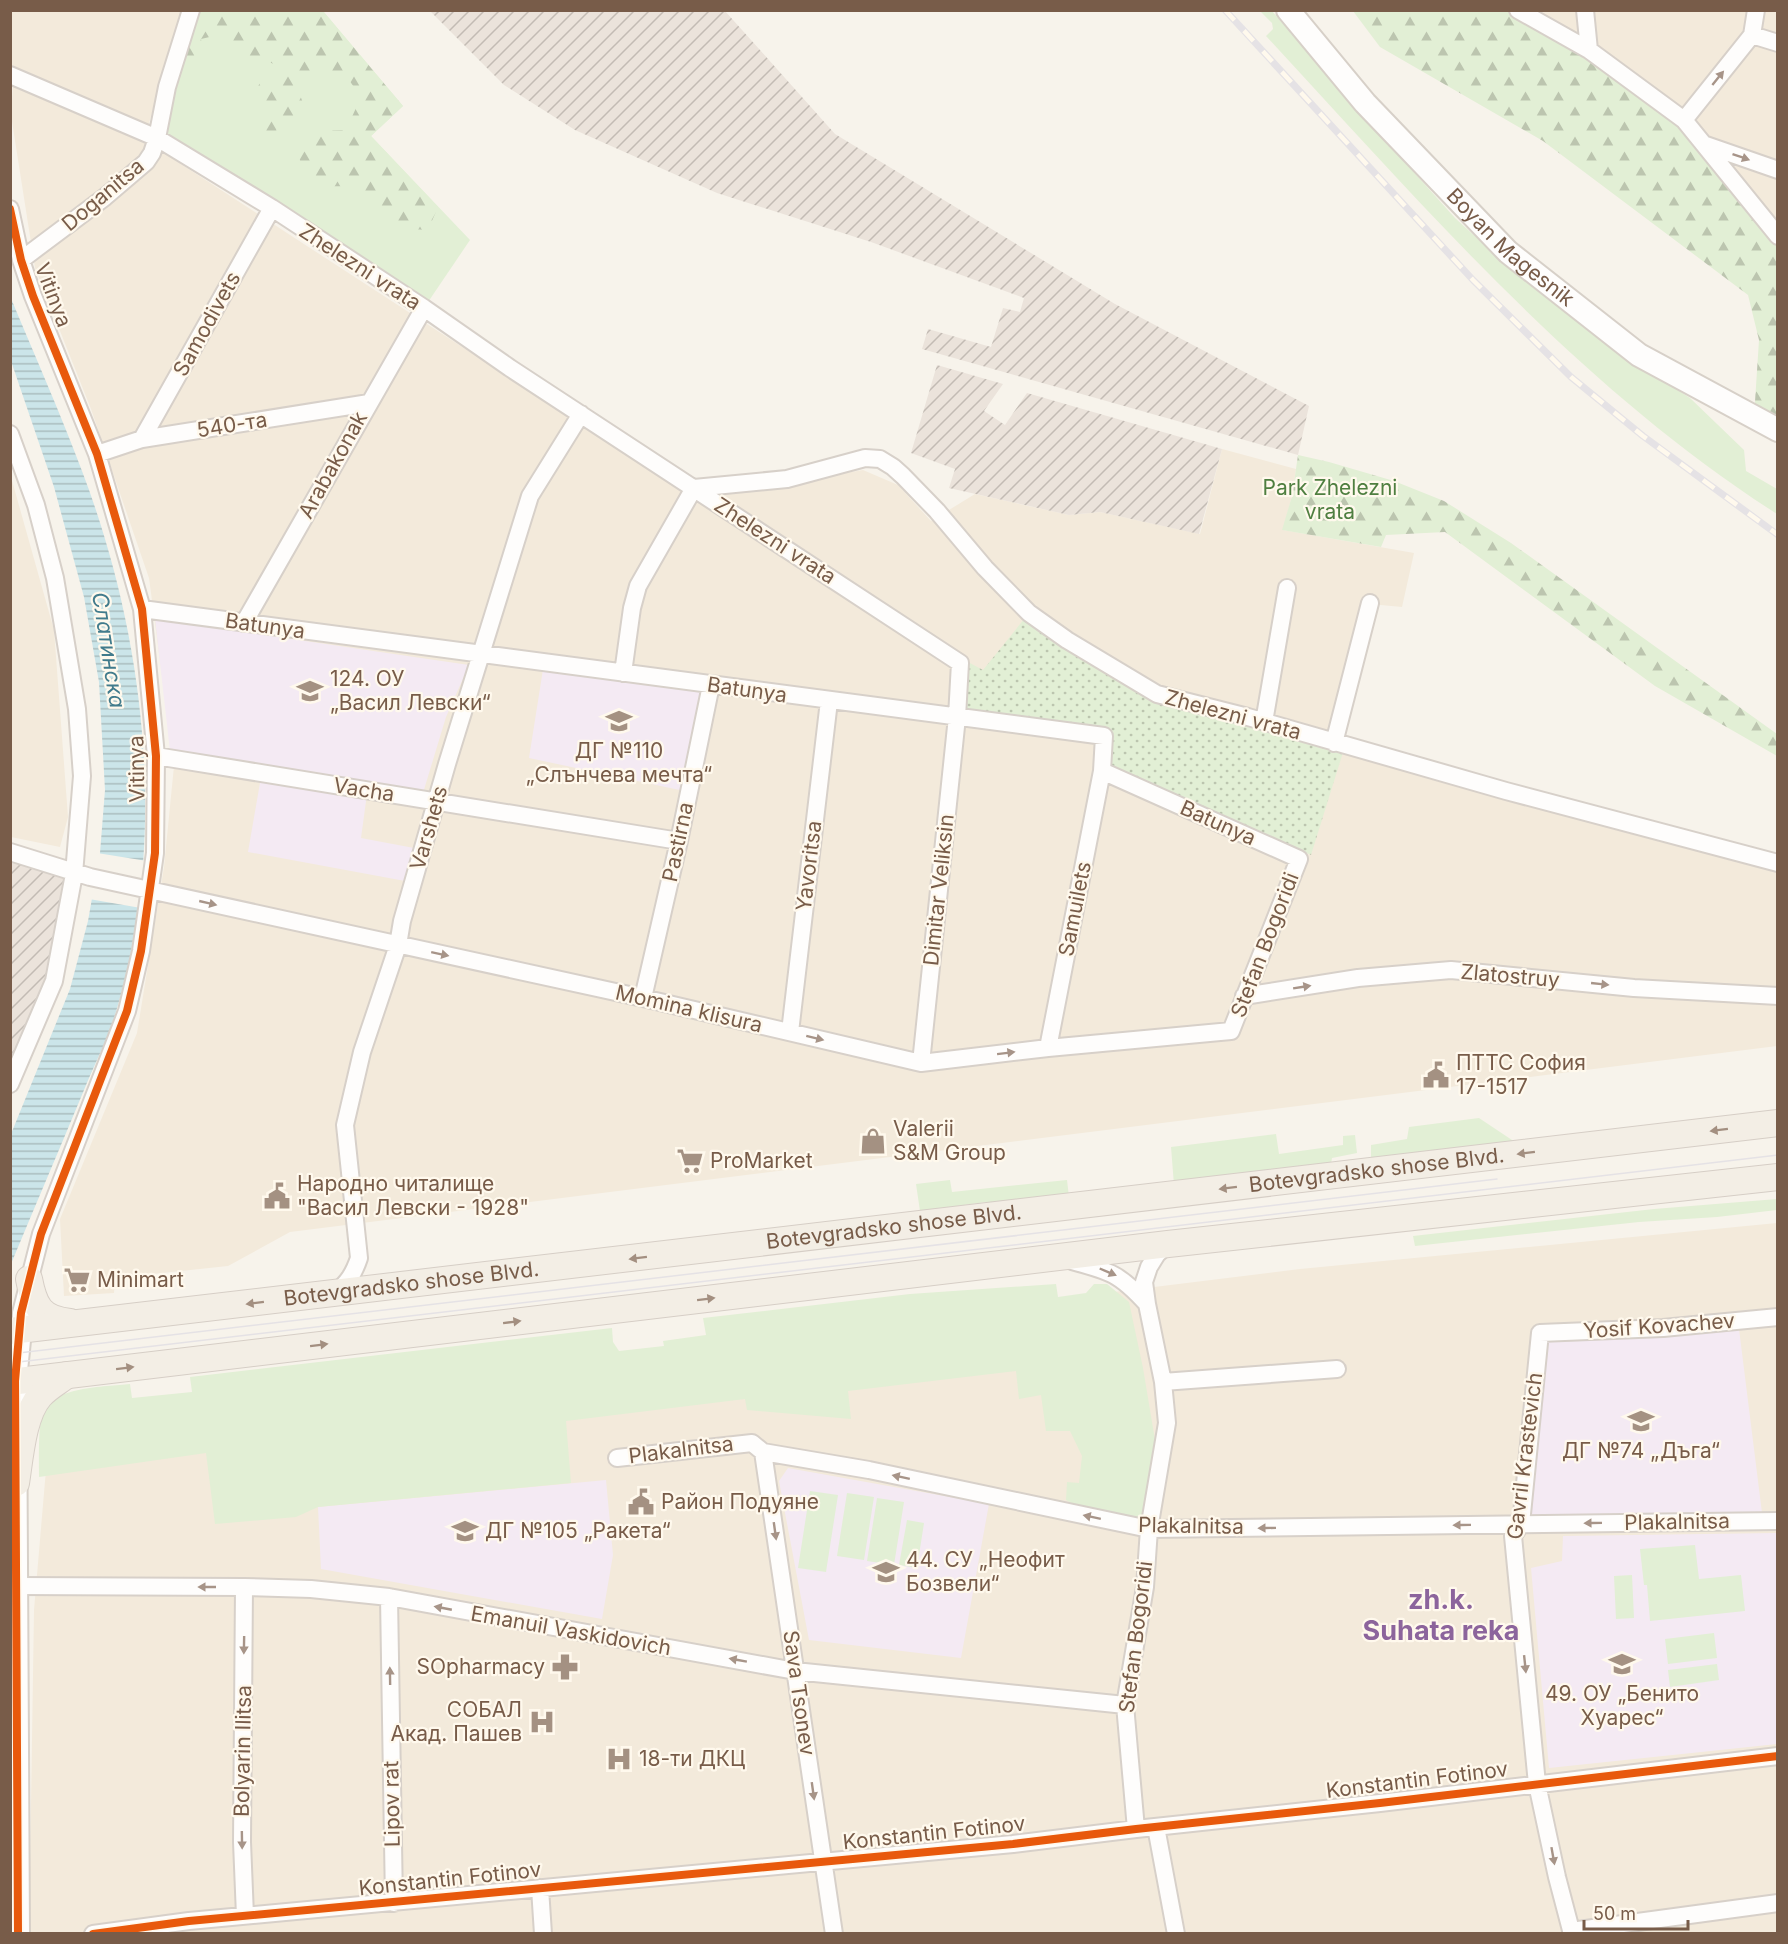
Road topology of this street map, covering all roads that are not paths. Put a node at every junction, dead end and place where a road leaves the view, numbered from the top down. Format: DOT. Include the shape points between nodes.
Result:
graph roads {
  1 [pos="191,10"];
  2 [pos="1287,10"];
  3 [pos="1518,10"];
  4 [pos="1586,10"];
  5 [pos="1756,10"];
  6 [pos="1752,35"];
  7 [pos="1778,43"];
  8 [pos="1589,50"];
  9 [pos="10,75"];
  10 [pos="1684,120"];
  11 [pos="157,138"];
  12 [pos="1705,145"];
  13 [pos="1778,170"];
  14 [pos="272,208"];
  15 [pos="10,209"];
  16 [pos="1778,236"];
  17 [pos="21,260"];
  18 [pos="424,308"];
  19 [pos="369,403"];
  20 [pos="581,414"];
  21 [pos="1778,430"];
  22 [pos="10,434"];
  23 [pos="142,439"];
  24 [pos="97,454"];
  25 [pos="694,488"];
  26 [pos="1287,588"];
  27 [pos="1370,603"];
  28 [pos="142,609"];
  29 [pos="244,623"];
  30 [pos="480,654"];
  31 [pos="623,673"];
  32 [pos="711,685"];
  33 [pos="829,700"];
  34 [pos="957,717"];
  35 [pos="1264,722"];
  36 [pos="1334,743"];
  37 [pos="156,756"];
  38 [pos="1102,771"];
  39 [pos="436,801"];
  40 [pos="679,841"];
  41 [pos="10,852"];
  42 [pos="1299,859"];
  43 [pos="1777,863"];
  44 [pos="82,876"];
  45 [pos="148,890"];
  46 [pos="398,945"];
  47 [pos="1244,996"];
  48 [pos="1778,996"];
  49 [pos="644,998"];
  50 [pos="1231,1031"];
  51 [pos="790,1032"];
  52 [pos="1048,1048"];
  53 [pos="921,1063"];
  54 [pos="10,1084"];
  55 [pos="1778,1123"];
  56 [pos="1778,1177"];
  57 [pos="1168,1244"];
  58 [pos="1059,1257"];
  59 [pos="359,1258"];
  60 [pos="29,1279"];
  61 [pos="399,1286"];
  62 [pos="334,1294"];
  63 [pos="1147,1304"];
  64 [pos="1778,1317"];
  65 [pos="79,1323"];
  66 [pos="15,1330"];
  67 [pos="1540,1333"];
  68 [pos="1337,1369"];
  69 [pos="67,1375"];
  70 [pos="13,1382"];
  71 [pos="1163,1382"];
  72 [pos="764,1452"];
  73 [pos="617,1458"];
  74 [pos="16,1483"];
  75 [pos="1778,1521"];
  76 [pos="1521,1524"];
  77 [pos="1149,1529"];
  78 [pos="16,1586"];
  79 [pos="244,1587"];
  80 [pos="389,1597"];
  81 [pos="795,1671"];
  82 [pos="1125,1705"];
  83 [pos="1778,1756"];
  84 [pos="1537,1784"];
  85 [pos="1156,1827"];
  86 [pos="1136,1828"];
  87 [pos="823,1862"];
  88 [pos="540,1888"];
  89 [pos="394,1903"];
  90 [pos="1778,1903"];
  91 [pos="245,1916"];
  92 [pos="191,1927"];
  93 [pos="1571,1932"];
  94 [pos="18,1934"];
  95 [pos="93,1934"];
  96 [pos="543,1934"];
  97 [pos="834,1934"];
  98 [pos="1176,1934"];
  1 -- 11 [label="street, Doganitsa" via="167,87"];
  2 -- 21 [label="street, Boyan Magesnik" via="1365,103 1508,252 1639,355"];
  3 -- 8 [label="street"];
  4 -- 8 [label="street"];
  5 -- 6 [label="street"];
  6 -- 7 [label="street"];
  10 -- 6 [label="street, one-way"];
  8 -- 10 [label="street"];
  9 -- 11 [label="street, Zhelezni vrata"];
  10 -- 12 [label="street"];
  11 -- 14 [label="street, Zhelezni vrata"];
  11 -- 17 [label="street, Doganitsa" via="146,162"];
  12 -- 13 [label="street, one-way"];
  12 -- 16 [label="street"];
  14 -- 18 [label="street, Zhelezni vrata"];
  14 -- 23 [label="street, Samodivets"];
  15 -- 17 [label="street, Vitinya"];
  17 -- 24 [label="street, Vitinya"];
  18 -- 19 [label="street, Arabakonak"];
  18 -- 20 [label="street, Zhelezni vrata"];
  19 -- 23 [label="street, 540-та"];
  19 -- 29 [label="street, Arabakonak"];
  20 -- 25 [label="street, Zhelezni vrata"];
  20 -- 30 [label="street, Varshets" via="530,496"];
  22 -- 44 [label="street" via="36,505 55,578 77,709"];
  23 -- 24 [label="street, 540-та"];
  24 -- 28 [label="street, Vitinya"];
  25 -- 31 [label="street" via="638,586"];
  25 -- 34 [label="street, Zhelezni vrata" via="960,663"];
  25 -- 35 [label="street, Zhelezni vrata" via="787,479 865,458 880,459 910,483 1029,613 1067,640 1157,694"];
  26 -- 35 [label="street"];
  27 -- 36 [label="street"];
  28 -- 29 [label="street, Batunya"];
  28 -- 37 [label="street, Vitinya"];
  29 -- 30 [label="street, Batunya"];
  30 -- 31 [label="street, Batunya"];
  30 -- 39 [label="street, Varshets"];
  31 -- 32 [label="street, Batunya"];
  32 -- 33 [label="street, Batunya"];
  32 -- 40 [label="street, Pastirna"];
  33 -- 34 [label="street, Batunya"];
  33 -- 51 [label="street, Yavoritsa"];
  34 -- 38 [label="street, Batunya" via="1104,736"];
  34 -- 53 [label="street, Dimitar Veliksin"];
  35 -- 36 [label="street, Zhelezni vrata"];
  36 -- 43 [label="street, Zhelezni vrata"];
  37 -- 39 [label="street, Vacha"];
  37 -- 45 [label="street, Vitinya" via="155,853"];
  38 -- 42 [label="street, Batunya"];
  38 -- 52 [label="street, Samuilets"];
  39 -- 40 [label="street, Vacha"];
  39 -- 46 [label="street, Varshets"];
  40 -- 49 [label="street, Pastirna"];
  41 -- 44 [label="street, Momina klisura"];
  42 -- 47 [label="street, Stefan Bogoridi"];
  44 -- 45 [label="street, Momina klisura"];
  44 -- 54 [label="street" via="54,981"];
  45 -- 46 [label="street, Momina klisura, one-way"];
  45 -- 60 [label="street, Vitinya" via="141,951 127,1011 41,1234"];
  46 -- 49 [label="street, Momina klisura, one-way"];
  46 -- 59 [label="street, Varshets" via="362,1052 345,1125"];
  47 -- 48 [label="street, Zlatostruy, one-way" via="1358,978 1451,970 1634,988"];
  47 -- 50 [label="street, Stefan Bogoridi"];
  49 -- 51 [label="street, Momina klisura"];
  50 -- 52 [label="street, Momina klisura"];
  51 -- 53 [label="street, Momina klisura, one-way"];
  53 -- 52 [label="street, Momina klisura, one-way"];
  55 -- 61 [label="main road, Botevgradsko shose Blvd., one-way"];
  56 -- 57 [label="main road"];
  57 -- 58 [label="main road"];
  57 -- 63 [label="street, Stefan Bogoridi" via="1149,1267 1144,1282"];
  58 -- 63 [label="street, one-way" via="1114,1273"];
  69 -- 58 [label="main road, one-way"];
  59 -- 61 [label="street" via="371,1277"];
  59 -- 62 [label="street" via="354,1273"];
  60 -- 65 [label="main road" via="34,1302 43,1312 50,1318"];
  60 -- 66 [label="street, Vitinya"];
  61 -- 62 [label="main road, Botevgradsko shose Blvd."];
  62 -- 65 [label="main road, Botevgradsko shose Blvd., one-way"];
  63 -- 71 [label="street, Stefan Bogoridi"];
  64 -- 67 [label="street, Yosif Kovachev" via="1663,1328"];
  65 -- 66 [label="main road, Botevgradsko shose Blvd."];
  66 -- 70 [label="street"];
  67 -- 76 [label="street, Gavril Krastevich"];
  68 -- 71 [label="street"];
  69 -- 70 [label="main road"];
  69 -- 74 [label="main road" via="36,1401"];
  70 -- 74 [label="street"];
  71 -- 77 [label="street, Stefan Bogoridi" via="1167,1424"];
  72 -- 73 [label="street, Plakalnitsa" via="752,1443 744,1443"];
  77 -- 72 [label="street, Plakalnitsa, one-way"];
  72 -- 81 [label="street, Sava Tsonev, one-way"];
  74 -- 78 [label="street"];
  75 -- 76 [label="street, Plakalnitsa, one-way"];
  76 -- 77 [label="street, Plakalnitsa, one-way"];
  76 -- 84 [label="street, Gavril Krastevich, one-way" via="1513,1536"];
  77 -- 82 [label="street, Stefan Bogoridi" via="1145,1587"];
  79 -- 78 [label="street, Emanuil Vaskidovich, one-way"];
  78 -- 94 [label="street"];
  79 -- 80 [label="street, Emanuil Vaskidovich"];
  79 -- 91 [label="street, Bolyarin Ilitsa, one-way"];
  81 -- 80 [label="street, Emanuil Vaskidovich, one-way"];
  89 -- 80 [label="street, Lipov rat, one-way"];
  81 -- 82 [label="street, Emanuil Vaskidovich"];
  81 -- 87 [label="street, Sava Tsonev, one-way"];
  82 -- 86 [label="street, Stefan Bogoridi"];
  83 -- 84 [label="street, Konstantin Fotinov"];
  84 -- 85 [label="street, Konstantin Fotinov"];
  84 -- 93 [label="street, Gavril Krastevich, one-way"];
  85 -- 86 [label="street, Konstantin Fotinov"];
  85 -- 98 [label="street"];
  86 -- 87 [label="street, Konstantin Fotinov"];
  87 -- 88 [label="street, Konstantin Fotinov"];
  87 -- 97 [label="street, Sava Tsonev"];
  88 -- 89 [label="street, Konstantin Fotinov"];
  88 -- 96 [label="street"];
  89 -- 91 [label="street, Konstantin Fotinov"];
  90 -- 93 [label="street"];
  91 -- 92 [label="street, Konstantin Fotinov"];
  92 -- 95 [label="street, Konstantin Fotinov"];
}
